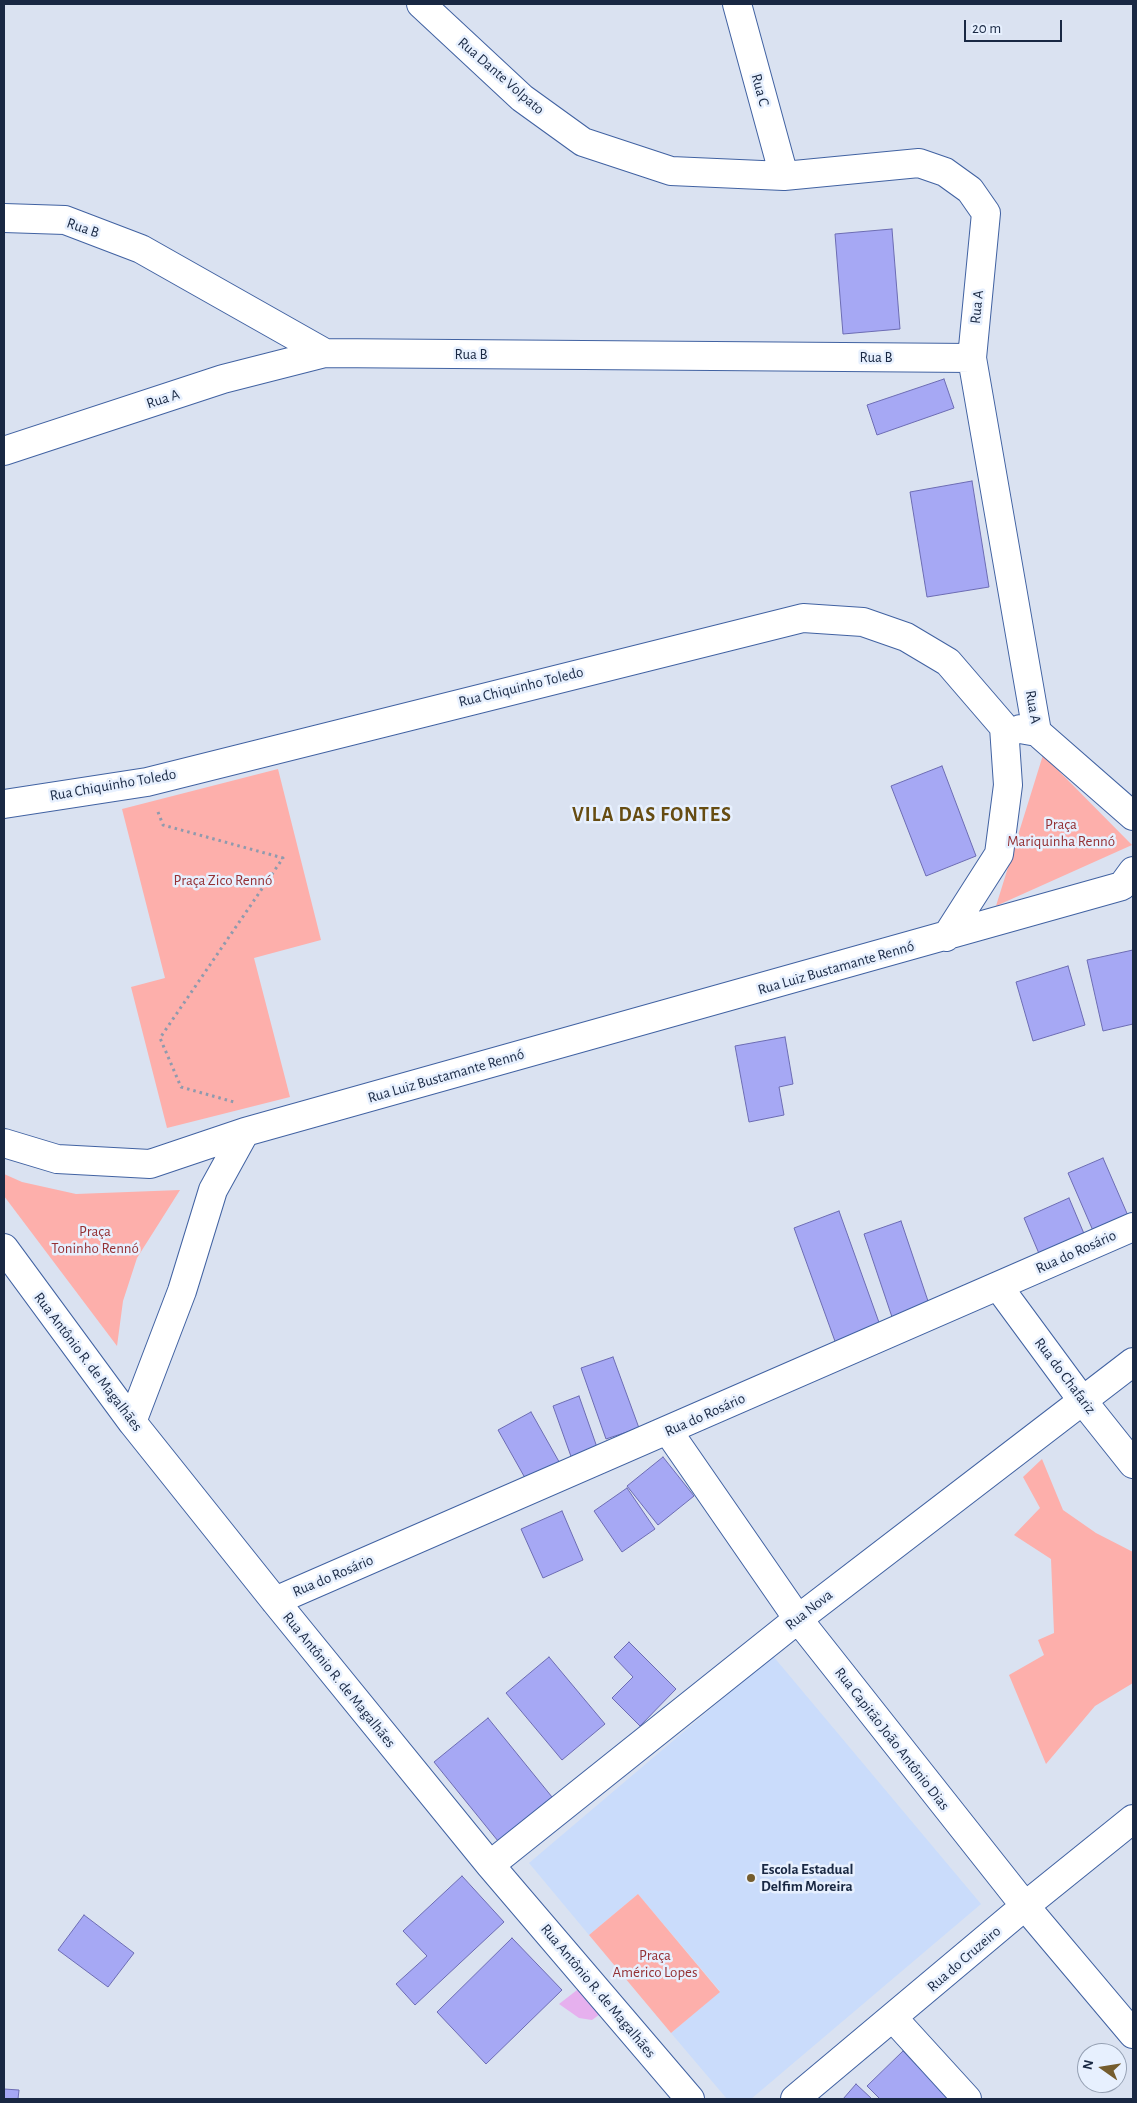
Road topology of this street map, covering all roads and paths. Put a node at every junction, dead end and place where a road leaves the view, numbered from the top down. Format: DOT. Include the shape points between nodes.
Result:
graph roads {
  1 [pos="421,4"];
  2 [pos="737,4"];
  3 [pos="671,170"];
  4 [pos="784,176"];
  5 [pos="4,218"];
  6 [pos="325,353"];
  7 [pos="972,358"];
  8 [pos="4,450"];
  9 [pos="1004,727"];
  10 [pos="1037,732"];
  11 [pos="146,782"];
  12 [pos="5,799"];
  13 [pos="1133,816"];
  14 [pos="1133,871"];
  15 [pos="946,937"];
  16 [pos="245,1132"];
  17 [pos="4,1143"];
  18 [pos="1133,1227"];
  19 [pos="4,1248"];
  20 [pos="998,1286"];
  21 [pos="1133,1362"];
  22 [pos="1082,1400"];
  23 [pos="132,1422"];
  24 [pos="668,1431"];
  25 [pos="1133,1464"];
  26 [pos="275,1601"];
  27 [pos="798,1619"];
  28 [pos="1133,1819"];
  29 [pos="490,1865"];
  30 [pos="1025,1906"];
  31 [pos="894,2019"];
  32 [pos="1133,2034"];
  33 [pos="690,2099"];
  34 [pos="795,2099"];
  35 [pos="967,2099"];
  1 -- 3 [label="street, Rua Dante Volpato" via="522,98 583,142"];
  2 -- 4 [label="street, Rua C"];
  3 -- 4 [label="street, Rua A"];
  4 -- 7 [label="street, Rua A" via="919,163 945,172 970,190 986,213"];
  5 -- 6 [label="street, Rua B" via="65,220 141,249"];
  6 -- 7 [label="street, Rua B"];
  6 -- 8 [label="street, Rua A" via="223,379"];
  7 -- 10 [label="street, Rua A"];
  9 -- 10 [label="street"];
  9 -- 11 [label="street, Rua Chiquinho Toledo" via="948,662 906,637 864,622 803,618"];
  9 -- 15 [label="street" via="1008,784 1000,854"];
  10 -- 13 [label="street"];
  11 -- 12 [label="street, Rua Chiquinho Toledo"];
  11 -- 16 [label="path" via="163,825 283,858 160,1038 181,1087 241,1104"];
  14 -- 15 [label="street" via="1122,886"];
  15 -- 16 [label="street, Rua Luiz Bustamante Rennó"];
  16 -- 17 [label="street" via="150,1164 57,1159"];
  16 -- 23 [label="street" via="213,1190 182,1291"];
  18 -- 20 [label="street, Rua do Rosário"];
  19 -- 23 [label="street, Rua Antônio R. de Magalhães"];
  20 -- 22 [label="street, Rua do Chafariz"];
  20 -- 24 [label="street, Rua do Rosário"];
  21 -- 22 [label="street, Rua Nova"];
  22 -- 25 [label="street, Rua do Chafariz"];
  22 -- 27 [label="street, Rua Nova"];
  23 -- 26 [label="street, Rua Antônio R. de Magalhães"];
  24 -- 26 [label="street, Rua do Rosário"];
  24 -- 27 [label="street, Rua Capitão João Antônio Dias"];
  26 -- 29 [label="street, Rua Antônio R. de Magalhães"];
  27 -- 29 [label="street, Rua Nova"];
  27 -- 30 [label="street, Rua Capitão João Antônio Dias"];
  28 -- 30 [label="street, Rua do Cruzeiro"];
  29 -- 33 [label="street, Rua Antônio R. de Magalhães"];
  30 -- 31 [label="street, Rua do Cruzeiro"];
  30 -- 32 [label="street, Rua Capitão João Antônio Dias"];
  31 -- 34 [label="street, Rua do Cruzeiro"];
  31 -- 35 [label="street"];
}
